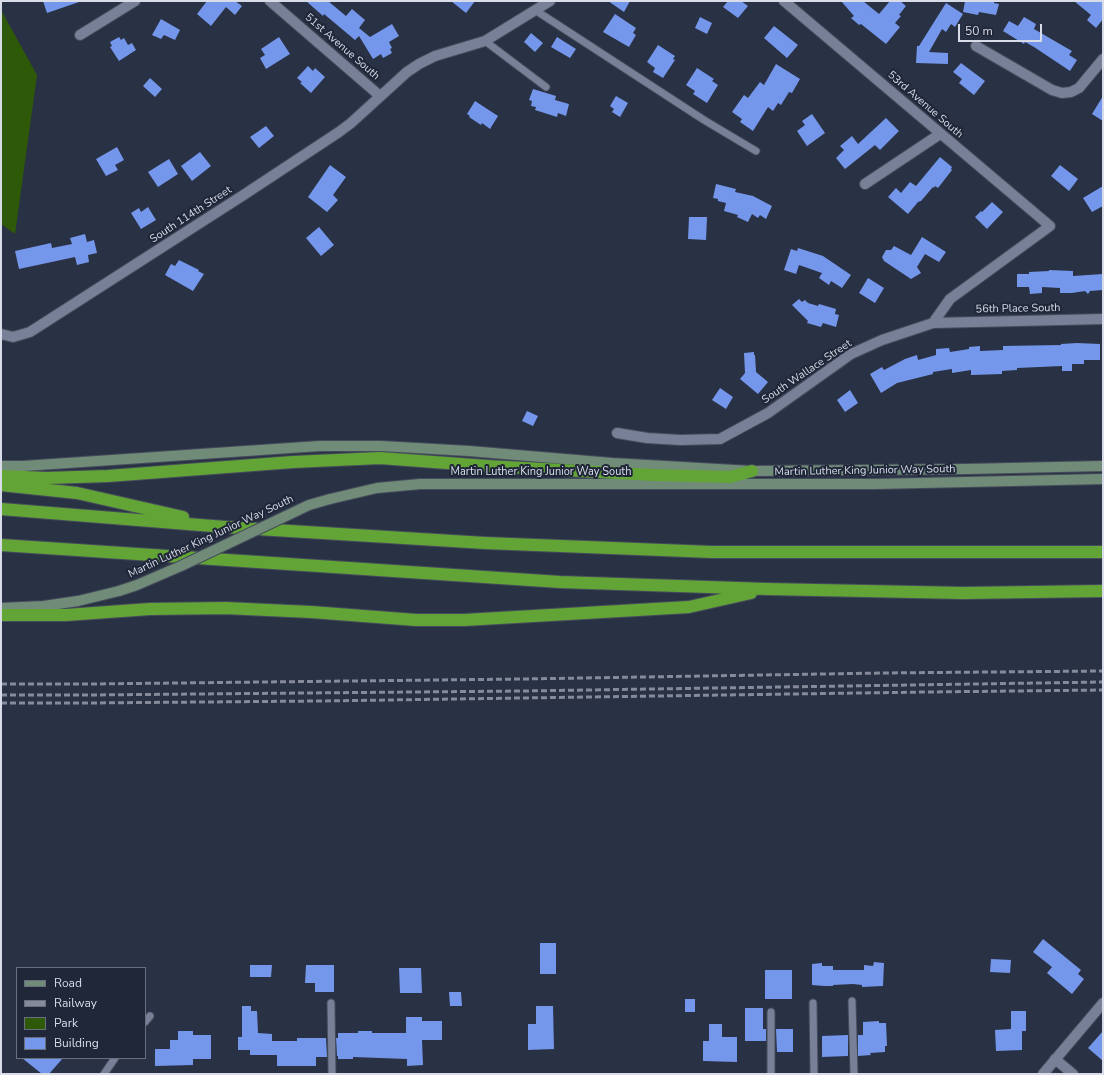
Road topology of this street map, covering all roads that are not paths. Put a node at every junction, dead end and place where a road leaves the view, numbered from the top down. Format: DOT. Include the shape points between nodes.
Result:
graph roads {
  1 [pos="135,1"];
  2 [pos="270,1"];
  3 [pos="550,1"];
  4 [pos="784,1"];
  5 [pos="535,10"];
  6 [pos="80,35"];
  7 [pos="485,41"];
  8 [pos="976,46"];
  9 [pos="1103,59"];
  10 [pos="546,87"];
  11 [pos="380,96"];
  12 [pos="940,134"];
  13 [pos="756,151"];
  14 [pos="865,184"];
  15 [pos="1103,319"];
  16 [pos="933,323"];
  17 [pos="3,335"];
  18 [pos="617,433"];
  19 [pos="1,466"];
  20 [pos="1103,466"];
  21 [pos="752,471"];
  22 [pos="1,476"];
  23 [pos="1103,479"];
  24 [pos="1,485"];
  25 [pos="1,509"];
  26 [pos="225,527"];
  27 [pos="1,544"];
  28 [pos="1103,552"];
  29 [pos="767,589"];
  30 [pos="1103,591"];
  31 [pos="1,608"];
  32 [pos="1,615"];
  33 [pos="852,1001"];
  34 [pos="331,1003"];
  35 [pos="813,1003"];
  36 [pos="1103,1003"];
  37 [pos="771,1012"];
  38 [pos="114,1059"];
  39 [pos="1055,1059"];
  40 [pos="104,1074"];
  41 [pos="332,1074"];
  42 [pos="771,1074"];
  43 [pos="814,1074"];
  44 [pos="854,1074"];
  45 [pos="1043,1074"];
  46 [pos="1073,1074"];
  1 -- 6 [label="street"];
  2 -- 11 [label="street, 51st Avenue South"];
  3 -- 5 [label="street, South 114th Street"];
  4 -- 12 [label="street, 53rd Avenue South"];
  5 -- 7 [label="street, South 114th Street"];
  5 -- 13 [label="lane"];
  7 -- 10 [label="lane"];
  7 -- 11 [label="street, South 114th Street" via="435,56 407,72"];
  8 -- 9 [label="street" via="1052,90 1062,93 1079,88"];
  11 -- 17 [label="street, South 114th Street" via="339,132 30,332 20,336"];
  12 -- 14 [label="street"];
  12 -- 16 [label="street, 53rd Avenue South" via="1050,226 950,299"];
  15 -- 16 [label="street, 56th Place South"];
  16 -- 18 [label="street, South Wallace Street" via="882,340 851,354 768,413 720,439 680,440"];
  19 -- 21 [label="main road, Martin Luther King Junior Way South" via="320,446 382,446"];
  20 -- 21 [label="main road, Martin Luther King Junior Way South"];
  21 -- 22 [label="highway" via="730,477 654,476 380,458 108,476"];
  23 -- 31 [label="main road, Martin Luther King Junior Way South, bridge" via="875,484 420,484 377,488 309,505 181,566 119,591 44,606"];
  24 -- 26 [label="highway" via="77,493"];
  25 -- 26 [label="highway"];
  26 -- 28 [label="highway" via="485,543 704,552"];
  27 -- 29 [label="highway" via="560,582"];
  29 -- 30 [label="highway" via="963,593"];
  29 -- 32 [label="highway" via="689,607 464,620 416,620 225,608 150,609 66,615"];
  33 -- 44 [label="lane"];
  34 -- 41 [label="lane"];
  35 -- 43 [label="lane"];
  36 -- 39 [label="street"];
  37 -- 42 [label="lane"];
  38 -- 40 [label="lane"];
  39 -- 45 [label="street"];
  39 -- 46 [label="street"];
}
